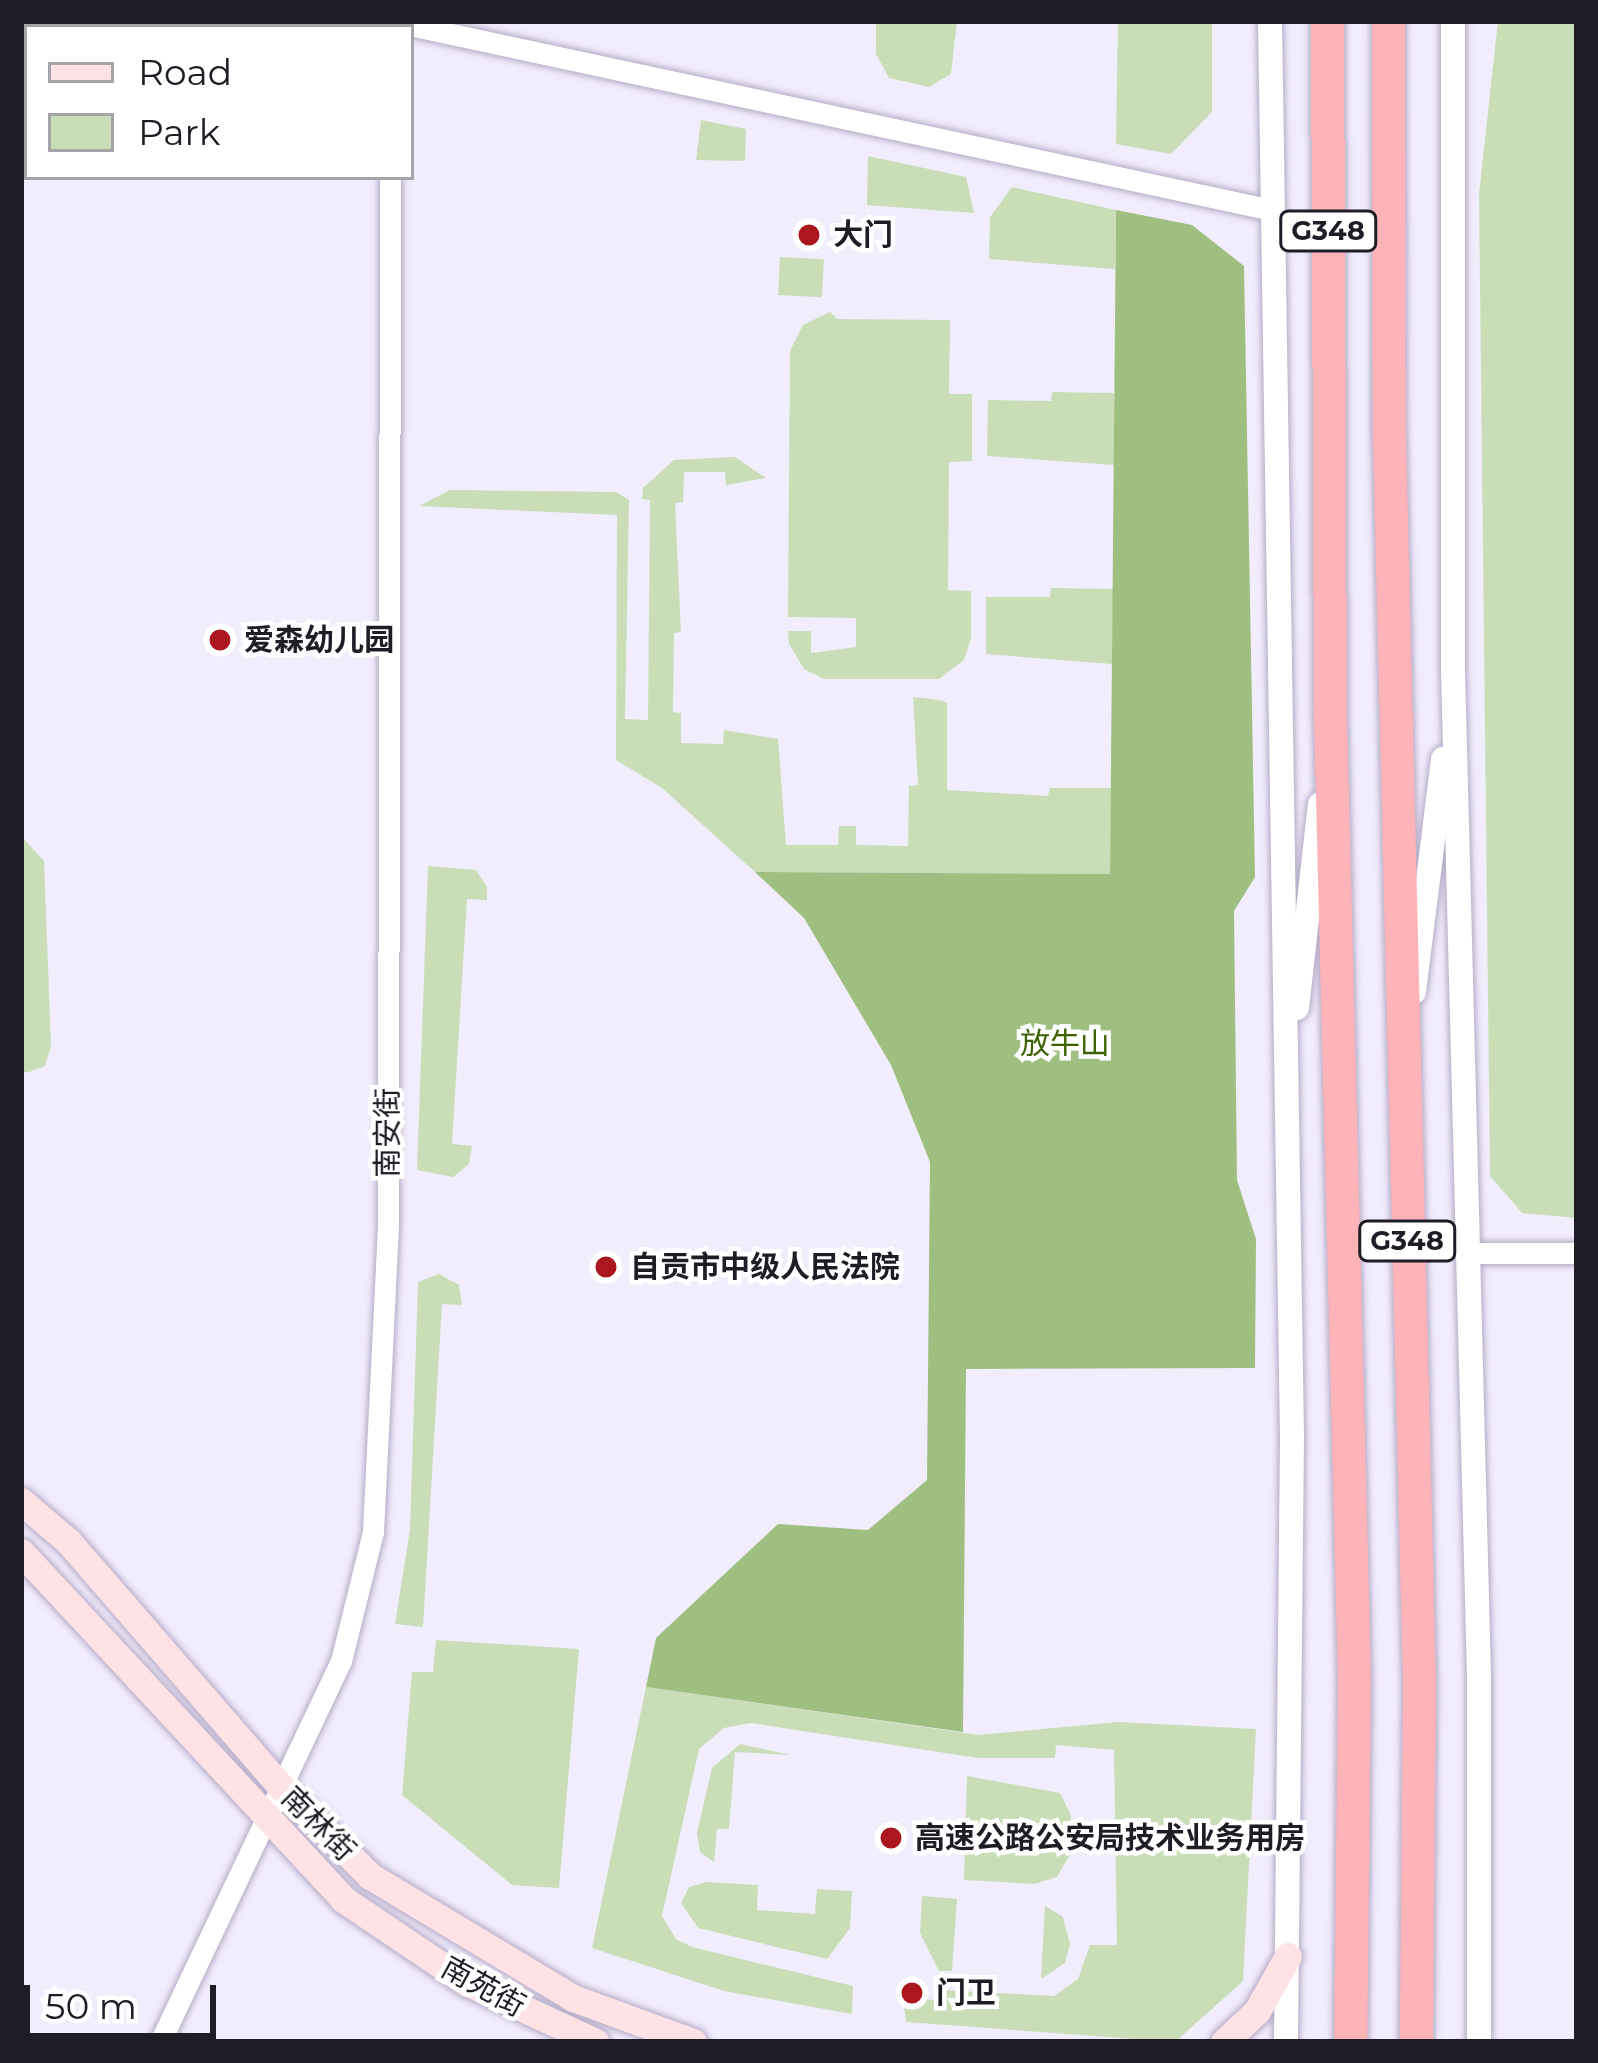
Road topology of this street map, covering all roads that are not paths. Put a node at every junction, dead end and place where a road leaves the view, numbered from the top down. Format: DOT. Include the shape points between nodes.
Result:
graph roads {
  1 [pos="1270,21"];
  2 [pos="1327,21"];
  3 [pos="1388,21"];
  4 [pos="1454,21"];
  5 [pos="414,29"];
  6 [pos="390,180"];
  7 [pos="1272,211"];
  8 [pos="1453,670"];
  9 [pos="1330,718"];
  10 [pos="1402,1090"];
  11 [pos="1285,1109"];
  12 [pos="1465,1253"];
  13 [pos="1577,1253"];
  14 [pos="21,1502"];
  15 [pos="21,1552"];
  16 [pos="284,1790"];
  17 [pos="268,1826"];
  18 [pos="1288,1956"];
  19 [pos="160,2042"];
  20 [pos="596,2042"];
  21 [pos="693,2042"];
  22 [pos="1224,2042"];
  23 [pos="1286,2042"];
  24 [pos="1350,2042"];
  25 [pos="1417,2042"];
  26 [pos="1479,2042"];
  1 -- 7 [label="street"];
  2 -- 9 [label="highway, G348"];
  3 -- 10 [label="highway, G348"];
  4 -- 8 [label="street"];
  5 -- 7 [label="street"];
  6 -- 16 [label="street, 南安街" via="388,1224 380,1460 373,1532 341,1661"];
  7 -- 11 [label="street"];
  8 -- 10 [label="street"];
  8 -- 12 [label="street"];
  9 -- 11 [label="street"];
  9 -- 24 [label="highway, G348" via="1354,1680"];
  10 -- 25 [label="highway, G348" via="1419,1684"];
  11 -- 18 [label="street"];
  12 -- 13 [label="street"];
  12 -- 26 [label="street" via="1479,1676"];
  14 -- 16 [label="main road, 南林街" via="68,1541"];
  15 -- 17 [label="main road, 南林街"];
  16 -- 17 [label="street, 南安街"];
  16 -- 21 [label="main road, 南林街" via="370,1876 484,1951 572,1998"];
  17 -- 19 [label="street, 南安街" via="228,1891"];
  17 -- 20 [label="main road, 南苑街" via="343,1899 466,1982"];
  18 -- 22 [label="main road" via="1257,2011"];
  18 -- 23 [label="street"];
}
